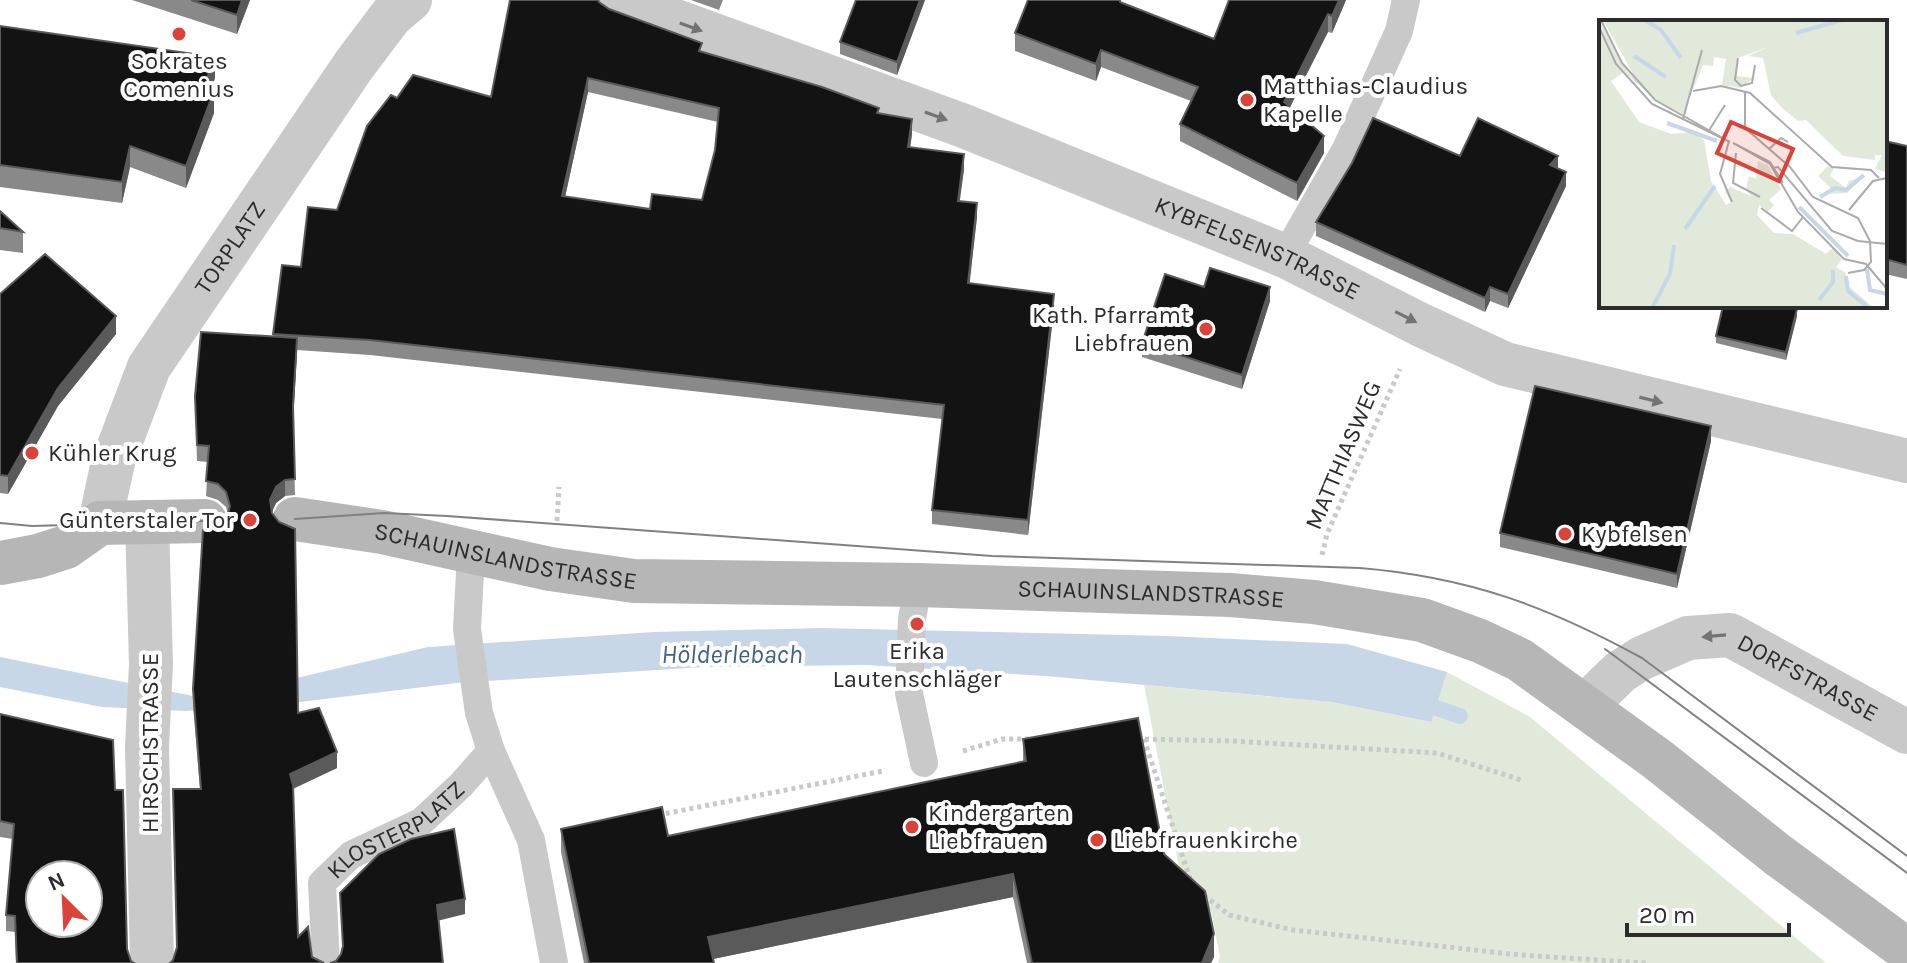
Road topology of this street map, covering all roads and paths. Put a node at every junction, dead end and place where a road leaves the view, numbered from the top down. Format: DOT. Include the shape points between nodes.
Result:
graph roads {
  1 [pos="410,0"];
  2 [pos="618,0"];
  3 [pos="1406,0"];
  4 [pos="1285,256"];
  5 [pos="1399,370"];
  6 [pos="1907,461"];
  7 [pos="295,519"];
  8 [pos="205,521"];
  9 [pos="147,522"];
  10 [pos="100,523"];
  11 [pos="471,553"];
  12 [pos="0,563"];
  13 [pos="915,602"];
  14 [pos="1314,602"];
  15 [pos="1585,706"];
  16 [pos="1907,732"];
  17 [pos="1033,739"];
  18 [pos="1128,739"];
  19 [pos="1144,739"];
  20 [pos="491,751"];
  21 [pos="924,763"];
  22 [pos="1524,781"];
  23 [pos="657,815"];
  24 [pos="1907,950"];
  25 [pos="152,963"];
  26 [pos="326,963"];
  27 [pos="554,963"];
  28 [pos="1647,963"];
  1 -- 10 [label="street, TORPLATZ" via="354,65 149,367 113,462"];
  2 -- 4 [label="street, KYBFELSENSTRASSE, one-way" via="964,126"];
  3 -- 4 [label="lane" via="1399,31 1346,149"];
  4 -- 6 [label="street, KYBFELSENSTRASSE, one-way" via="1505,364"];
  5 -- 14 [label="path, MATTHIASWEG" via="1327,534"];
  7 -- 11 [label="main road, SCHAUINSLANDSTRASSE"];
  8 -- 9 [label="main road"];
  9 -- 10 [label="main road"];
  9 -- 25 [label="street, HIRSCHSTRASSE"];
  10 -- 12 [label="main road" via="66,547"];
  11 -- 13 [label="main road, SCHAUINSLANDSTRASSE" via="634,581"];
  11 -- 20 [label="lane" via="467,629 479,713"];
  13 -- 14 [label="main road, SCHAUINSLANDSTRASSE" via="1230,595"];
  13 -- 21 [label="lane" via="909,693"];
  14 -- 15 [label="main road, SCHAUINSLANDSTRASSE" via="1422,620 1480,641 1520,660"];
  16 -- 15 [label="street, DORFSTRASSE, one-way" via="1730,635 1688,638 1642,658"];
  15 -- 24 [label="main road, SCHAUINSLANDSTRASSE"];
  17 -- 21 [label="path" via="1002,739"];
  18 -- 19 [label="path"];
  19 -- 22 [label="path" via="1437,753"];
  19 -- 28 [label="path" via="1192,885 1229,915 1308,932"];
  20 -- 26 [label="lane, KLOSTERPLATZ" via="421,822 351,855 322,883"];
  20 -- 27 [label="lane" via="531,840"];
  21 -- 23 [label="path"];
}
